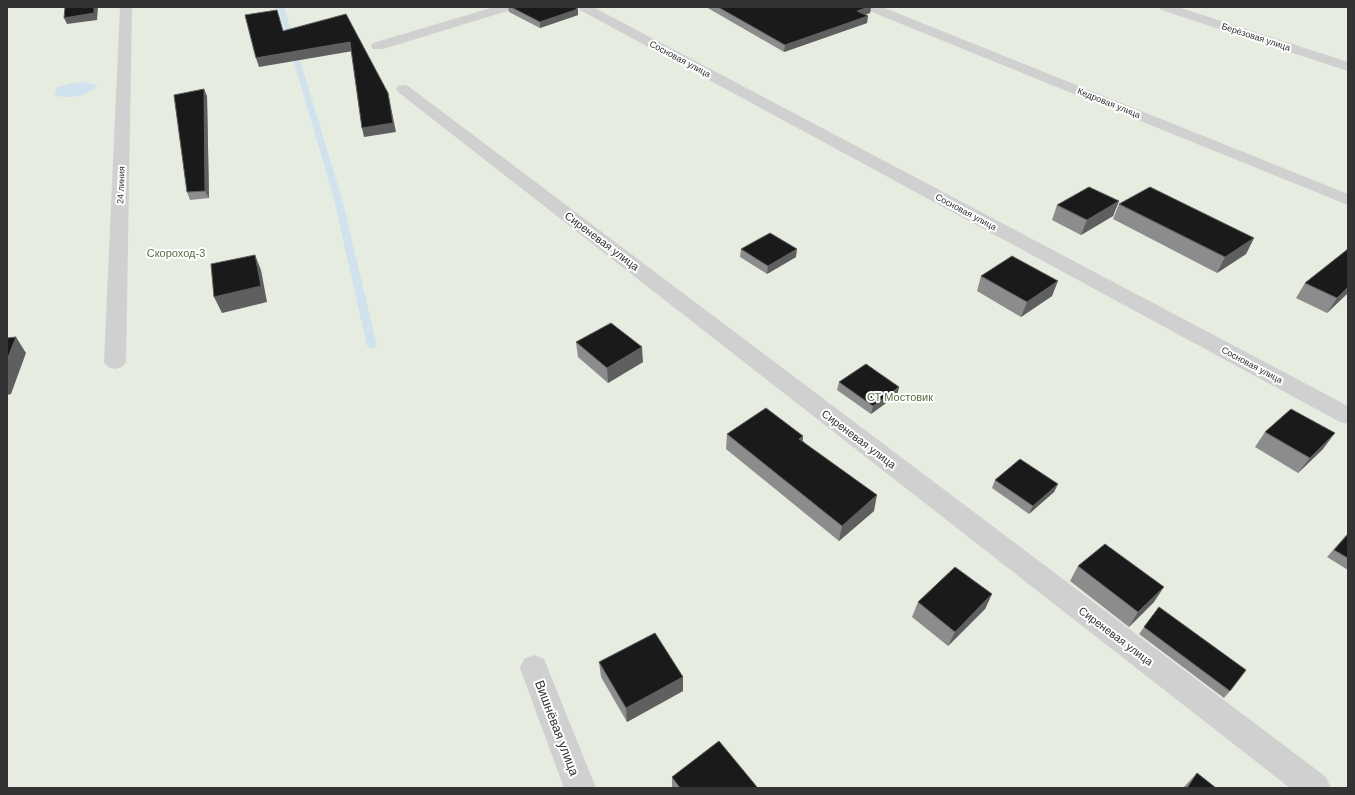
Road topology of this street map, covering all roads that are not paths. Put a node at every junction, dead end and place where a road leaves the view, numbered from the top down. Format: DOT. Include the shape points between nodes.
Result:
graph roads {
  1 [pos="126,7"];
  2 [pos="507,7"];
  3 [pos="584,7"];
  4 [pos="871,7"];
  5 [pos="1165,7"];
  6 [pos="378,46"];
  7 [pos="1348,67"];
  8 [pos="403,89"];
  9 [pos="1348,200"];
  10 [pos="115,362"];
  11 [pos="1348,416"];
  12 [pos="534,668"];
  13 [pos="580,788"];
  14 [pos="1315,788"];
  1 -- 10 [label="street, 24 линия"];
  2 -- 6 [label="street"];
  3 -- 11 [label="street, Сосновая улица"];
  4 -- 9 [label="street, Кедровая улица"];
  5 -- 7 [label="street, Берёзовая улица"];
  8 -- 14 [label="street, Сиреневая улица"];
  12 -- 13 [label="street, Вишнёвая улица"];
}
